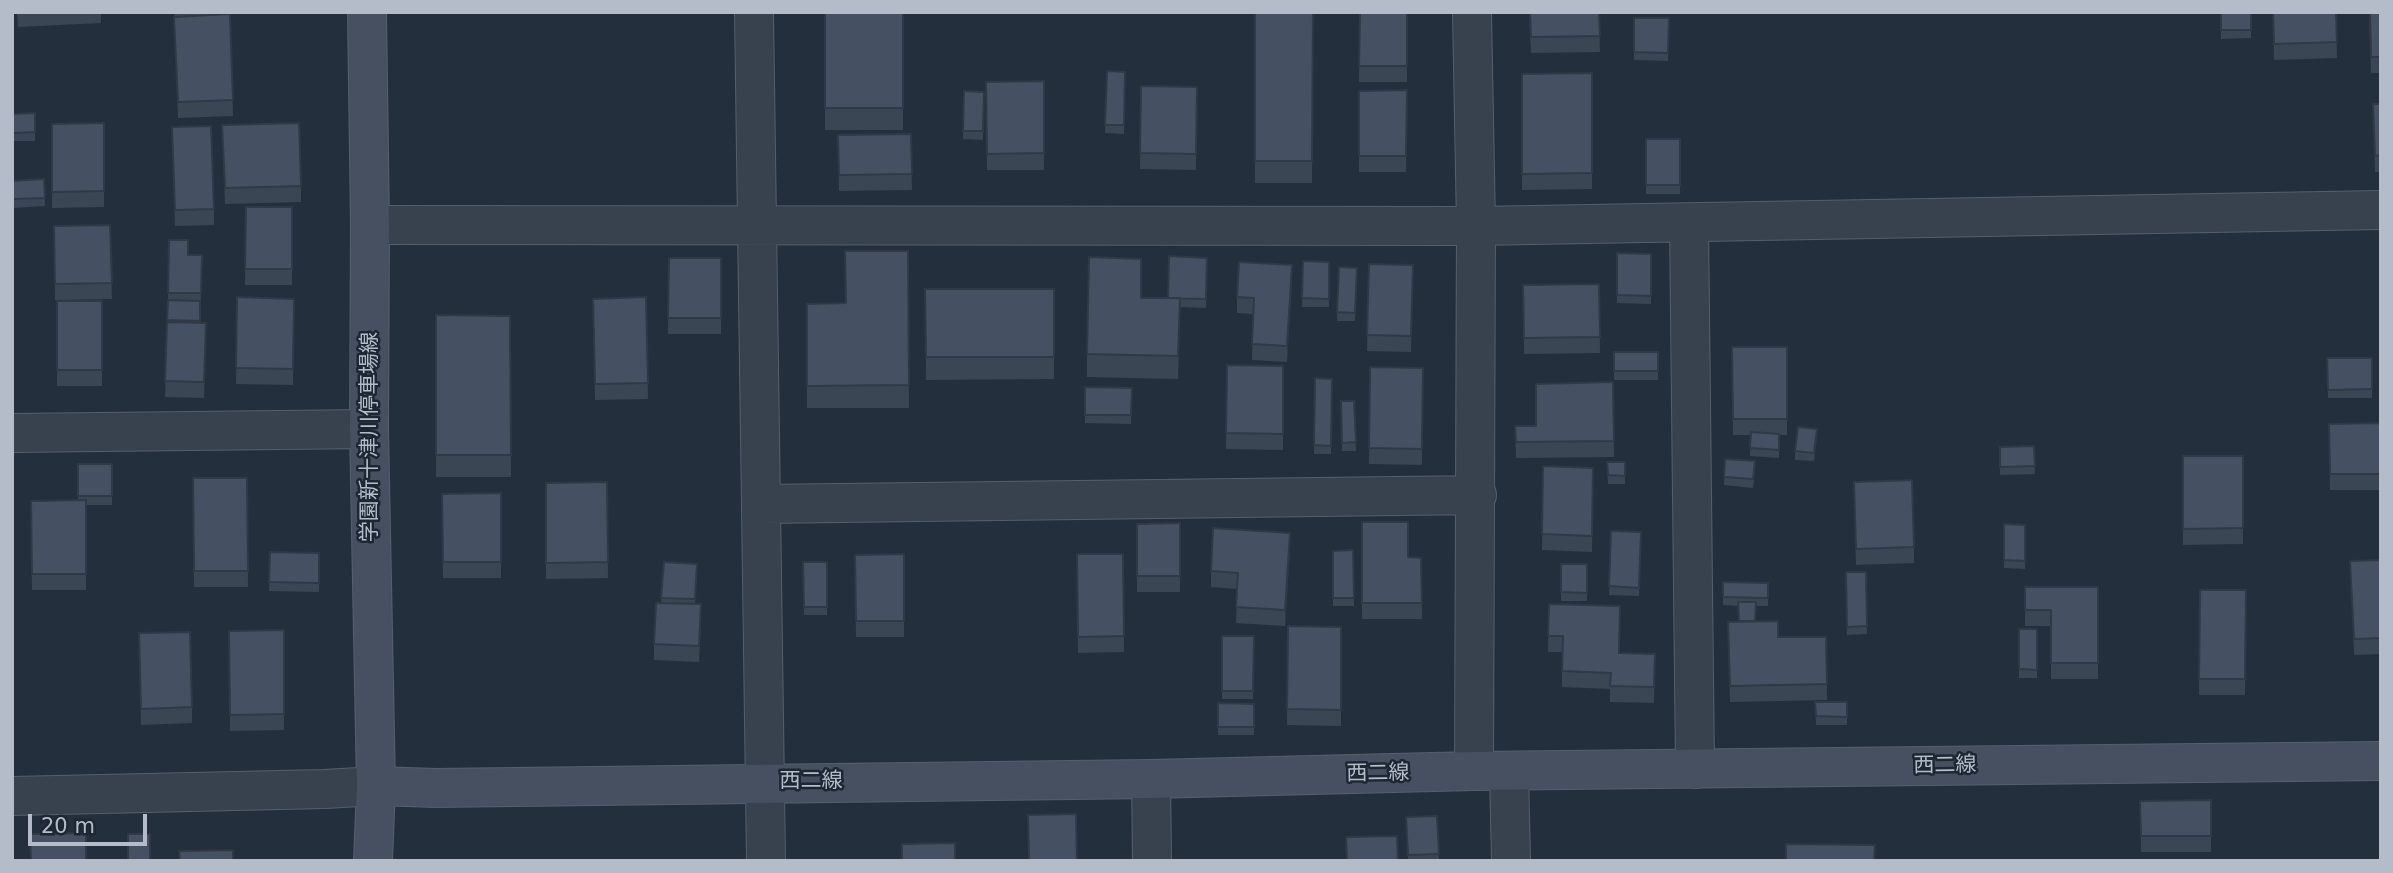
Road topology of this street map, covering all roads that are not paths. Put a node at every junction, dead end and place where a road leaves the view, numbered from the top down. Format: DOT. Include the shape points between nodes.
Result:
graph roads {
  1 [pos="366,12"];
  2 [pos="754,12"];
  3 [pos="1472,12"];
  4 [pos="2381,210"];
  5 [pos="1689,223"];
  6 [pos="370,225"];
  7 [pos="757,226"];
  8 [pos="1476,226"];
  9 [pos="369,429"];
  10 [pos="12,433"];
  11 [pos="1477,495"];
  12 [pos="761,504"];
  13 [pos="2381,761"];
  14 [pos="1695,769"];
  15 [pos="1492,772"];
  16 [pos="1151,779"];
  17 [pos="765,782"];
  18 [pos="376,786"];
  19 [pos="12,796"];
  20 [pos="373,861"];
  21 [pos="766,861"];
  22 [pos="1152,861"];
  23 [pos="1511,861"];
  1 -- 6 [label="street, 学園新十津川停車場線"];
  2 -- 7 [label="street"];
  3 -- 8 [label="street"];
  4 -- 5 [label="street"];
  5 -- 8 [label="street"];
  5 -- 14 [label="street"];
  6 -- 7 [label="street"];
  6 -- 9 [label="street, 学園新十津川停車場線"];
  7 -- 8 [label="street"];
  7 -- 12 [label="street"];
  8 -- 11 [label="street"];
  9 -- 10 [label="street"];
  9 -- 18 [label="street, 学園新十津川停車場線"];
  11 -- 12 [label="street"];
  11 -- 15 [label="street"];
  12 -- 17 [label="street"];
  13 -- 14 [label="street, 西二線"];
  14 -- 15 [label="street, 西二線"];
  15 -- 16 [label="street, 西二線"];
  15 -- 23 [label="street"];
  16 -- 17 [label="street, 西二線"];
  16 -- 22 [label="street"];
  17 -- 18 [label="street, 西二線"];
  17 -- 21 [label="street"];
  18 -- 19 [label="street"];
  18 -- 20 [label="street, 学園新十津川停車場線"];
}
